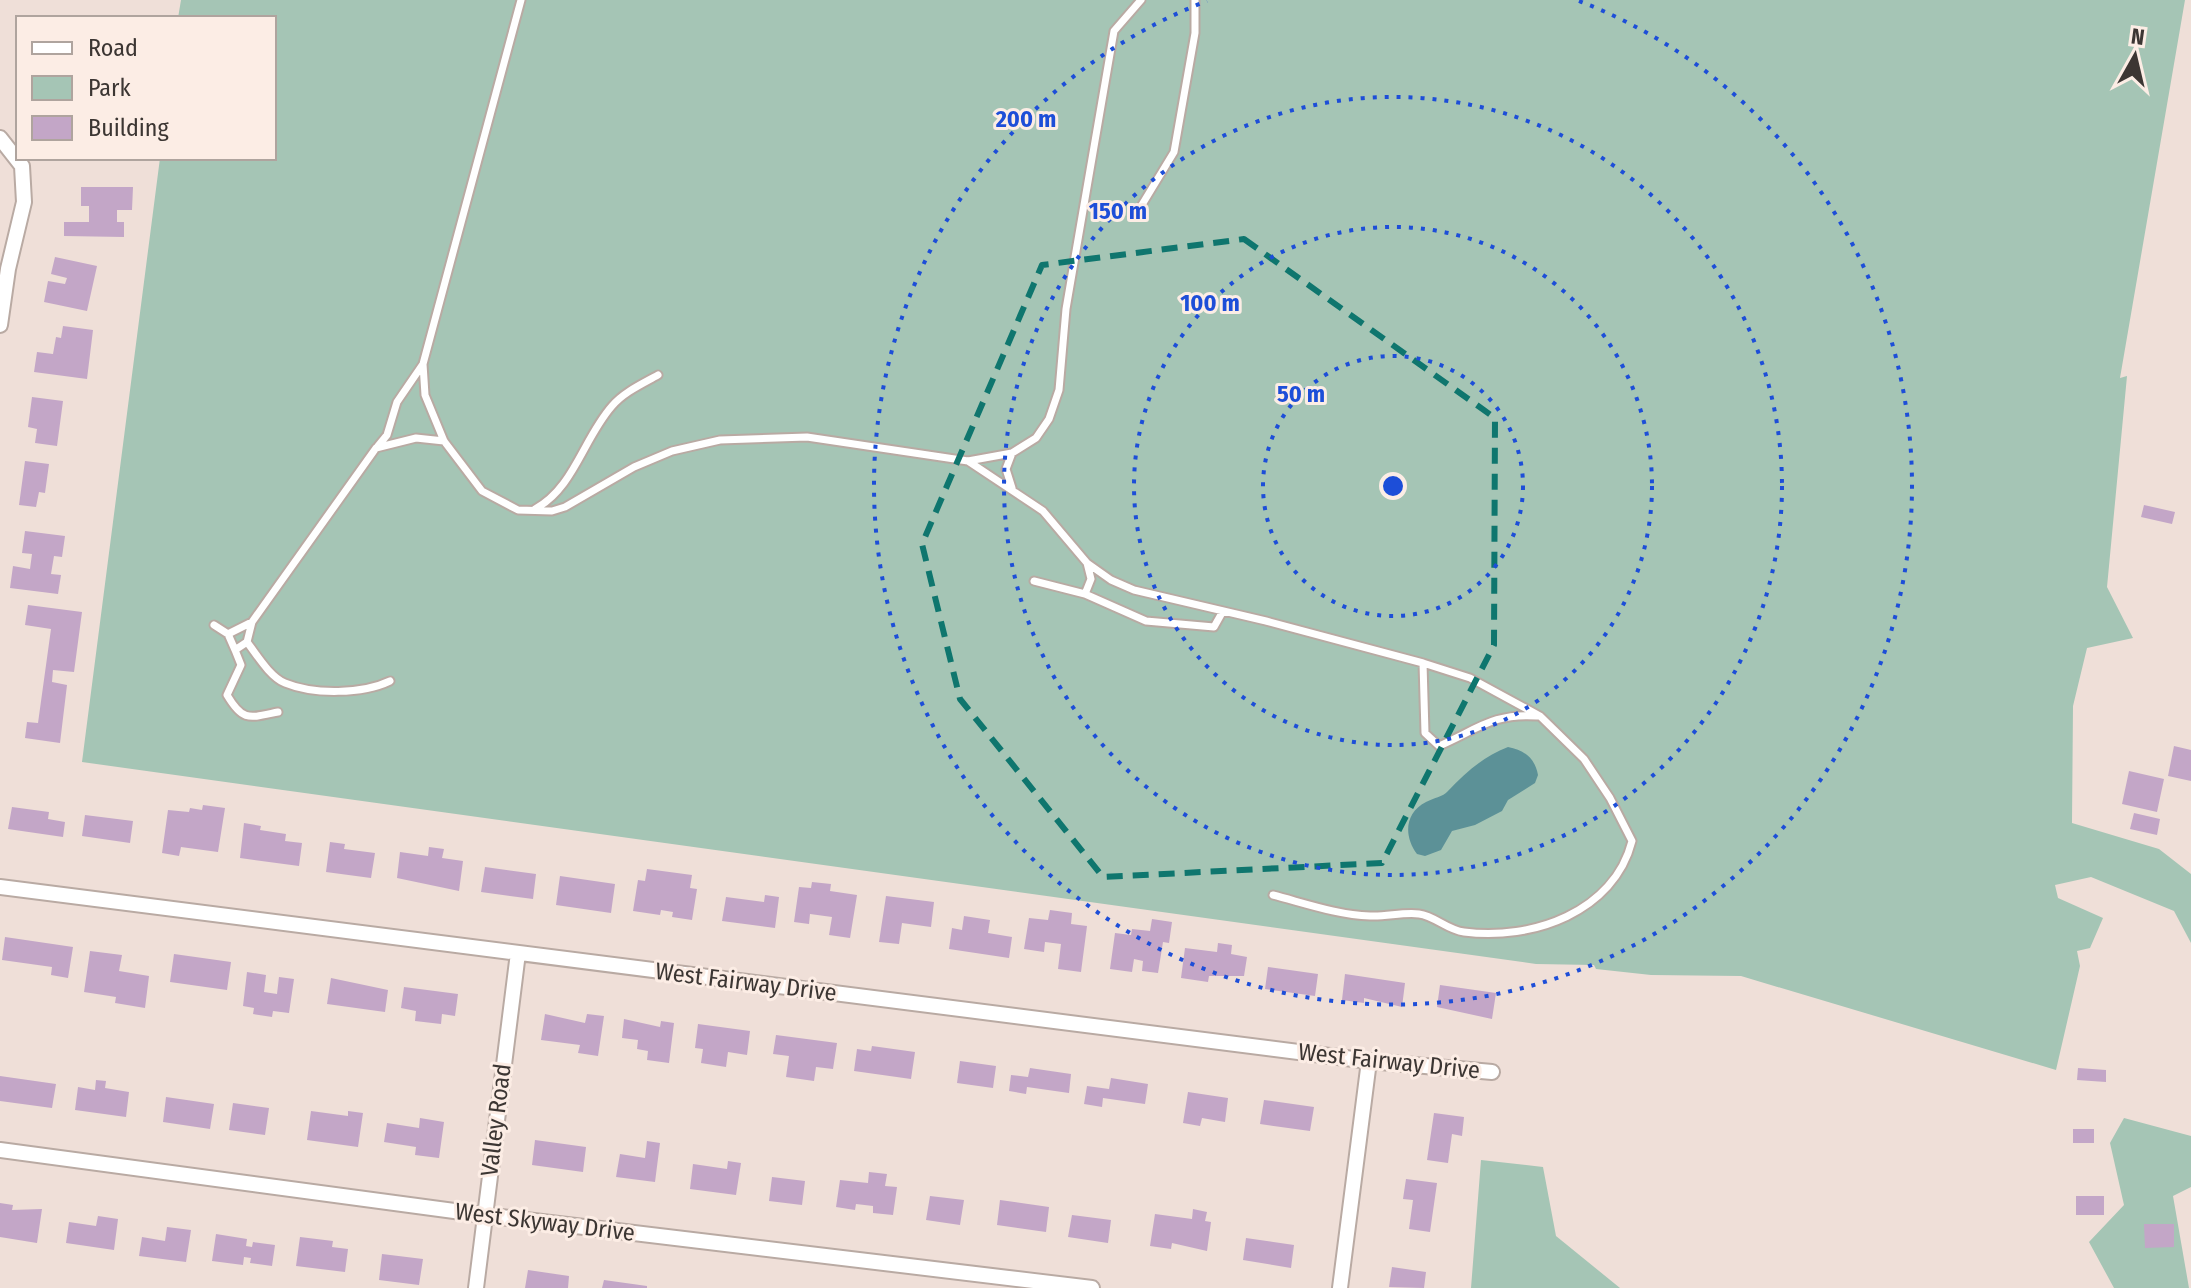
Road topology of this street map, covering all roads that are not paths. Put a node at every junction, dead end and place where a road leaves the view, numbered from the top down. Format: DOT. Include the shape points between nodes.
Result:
graph roads {
  1 [pos="521,0"];
  2 [pos="1141,0"];
  3 [pos="1195,0"];
  4 [pos="1,138"];
  5 [pos="16,158"];
  6 [pos="18,160"];
  7 [pos="1140,208"];
  8 [pos="0,325"];
  9 [pos="423,364"];
  10 [pos="658,375"];
  11 [pos="444,441"];
  12 [pos="376,448"];
  13 [pos="1012,453"];
  14 [pos="968,461"];
  15 [pos="1013,490"];
  16 [pos="533,510"];
  17 [pos="1087,563"];
  18 [pos="1034,581"];
  19 [pos="1085,594"];
  20 [pos="1223,611"];
  21 [pos="252,622"];
  22 [pos="214,625"];
  23 [pos="228,634"];
  24 [pos="247,642"];
  25 [pos="235,650"];
  26 [pos="1423,663"];
  27 [pos="390,681"];
  28 [pos="278,712"];
  29 [pos="1540,716"];
  30 [pos="0,887"];
  31 [pos="1273,895"];
  32 [pos="518,953"];
  33 [pos="1369,1061"];
  34 [pos="1492,1072"];
  35 [pos="0,1150"];
  36 [pos="484,1215"];
  37 [pos="476,1288"];
  38 [pos="1092,1288"];
  39 [pos="1340,1288"];
  1 -- 9 [label="lane"];
  2 -- 13 [label="lane" via="1114,31 1066,309 1059,390 1036,438"];
  3 -- 7 [label="lane" via="1195,33 1174,152"];
  4 -- 5 [label="street"];
  6 -- 8 [label="street" via="24,202"];
  9 -- 11 [label="lane" via="425,395"];
  9 -- 12 [label="lane" via="397,402 387,435"];
  10 -- 16 [label="lane" via="613,405 562,491"];
  11 -- 12 [label="lane" via="416,438"];
  11 -- 16 [label="lane" via="482,491 502,504"];
  12 -- 21 [label="lane"];
  13 -- 14 [label="lane"];
  13 -- 15 [label="lane" via="1006,469"];
  14 -- 15 [label="lane"];
  14 -- 16 [label="lane" via="807,437 720,440 634,467 565,507"];
  15 -- 17 [label="lane" via="1043,511"];
  17 -- 19 [label="lane" via="1091,579"];
  17 -- 20 [label="lane" via="1134,590"];
  18 -- 19 [label="lane"];
  19 -- 20 [label="lane" via="1146,621 1214,627"];
  20 -- 26 [label="lane"];
  21 -- 23 [label="lane"];
  21 -- 24 [label="lane"];
  22 -- 23 [label="lane"];
  23 -- 25 [label="lane"];
  24 -- 25 [label="lane"];
  24 -- 27 [label="lane" via="285,683 342,692 374,689"];
  25 -- 28 [label="lane" via="241,665 227,695 237,712 249,718"];
  26 -- 29 [label="lane" via="1470,678"];
  26 -- 29 [label="lane" via="1425,733 1439,746 1489,719"];
  29 -- 31 [label="lane" via="1584,759 1632,841 1618,878 1587,906 1561,920 1483,933 1447,927 1427,915 1369,916"];
  30 -- 32 [label="street, West Fairway Drive"];
  32 -- 33 [label="street, West Fairway Drive"];
  32 -- 36 [label="street, Valley Road"];
  33 -- 34 [label="street, West Fairway Drive"];
  33 -- 39 [label="street"];
  35 -- 36 [label="street, West Skyway Drive"];
  36 -- 37 [label="street, Valley Road"];
  36 -- 38 [label="street, West Skyway Drive"];
}
